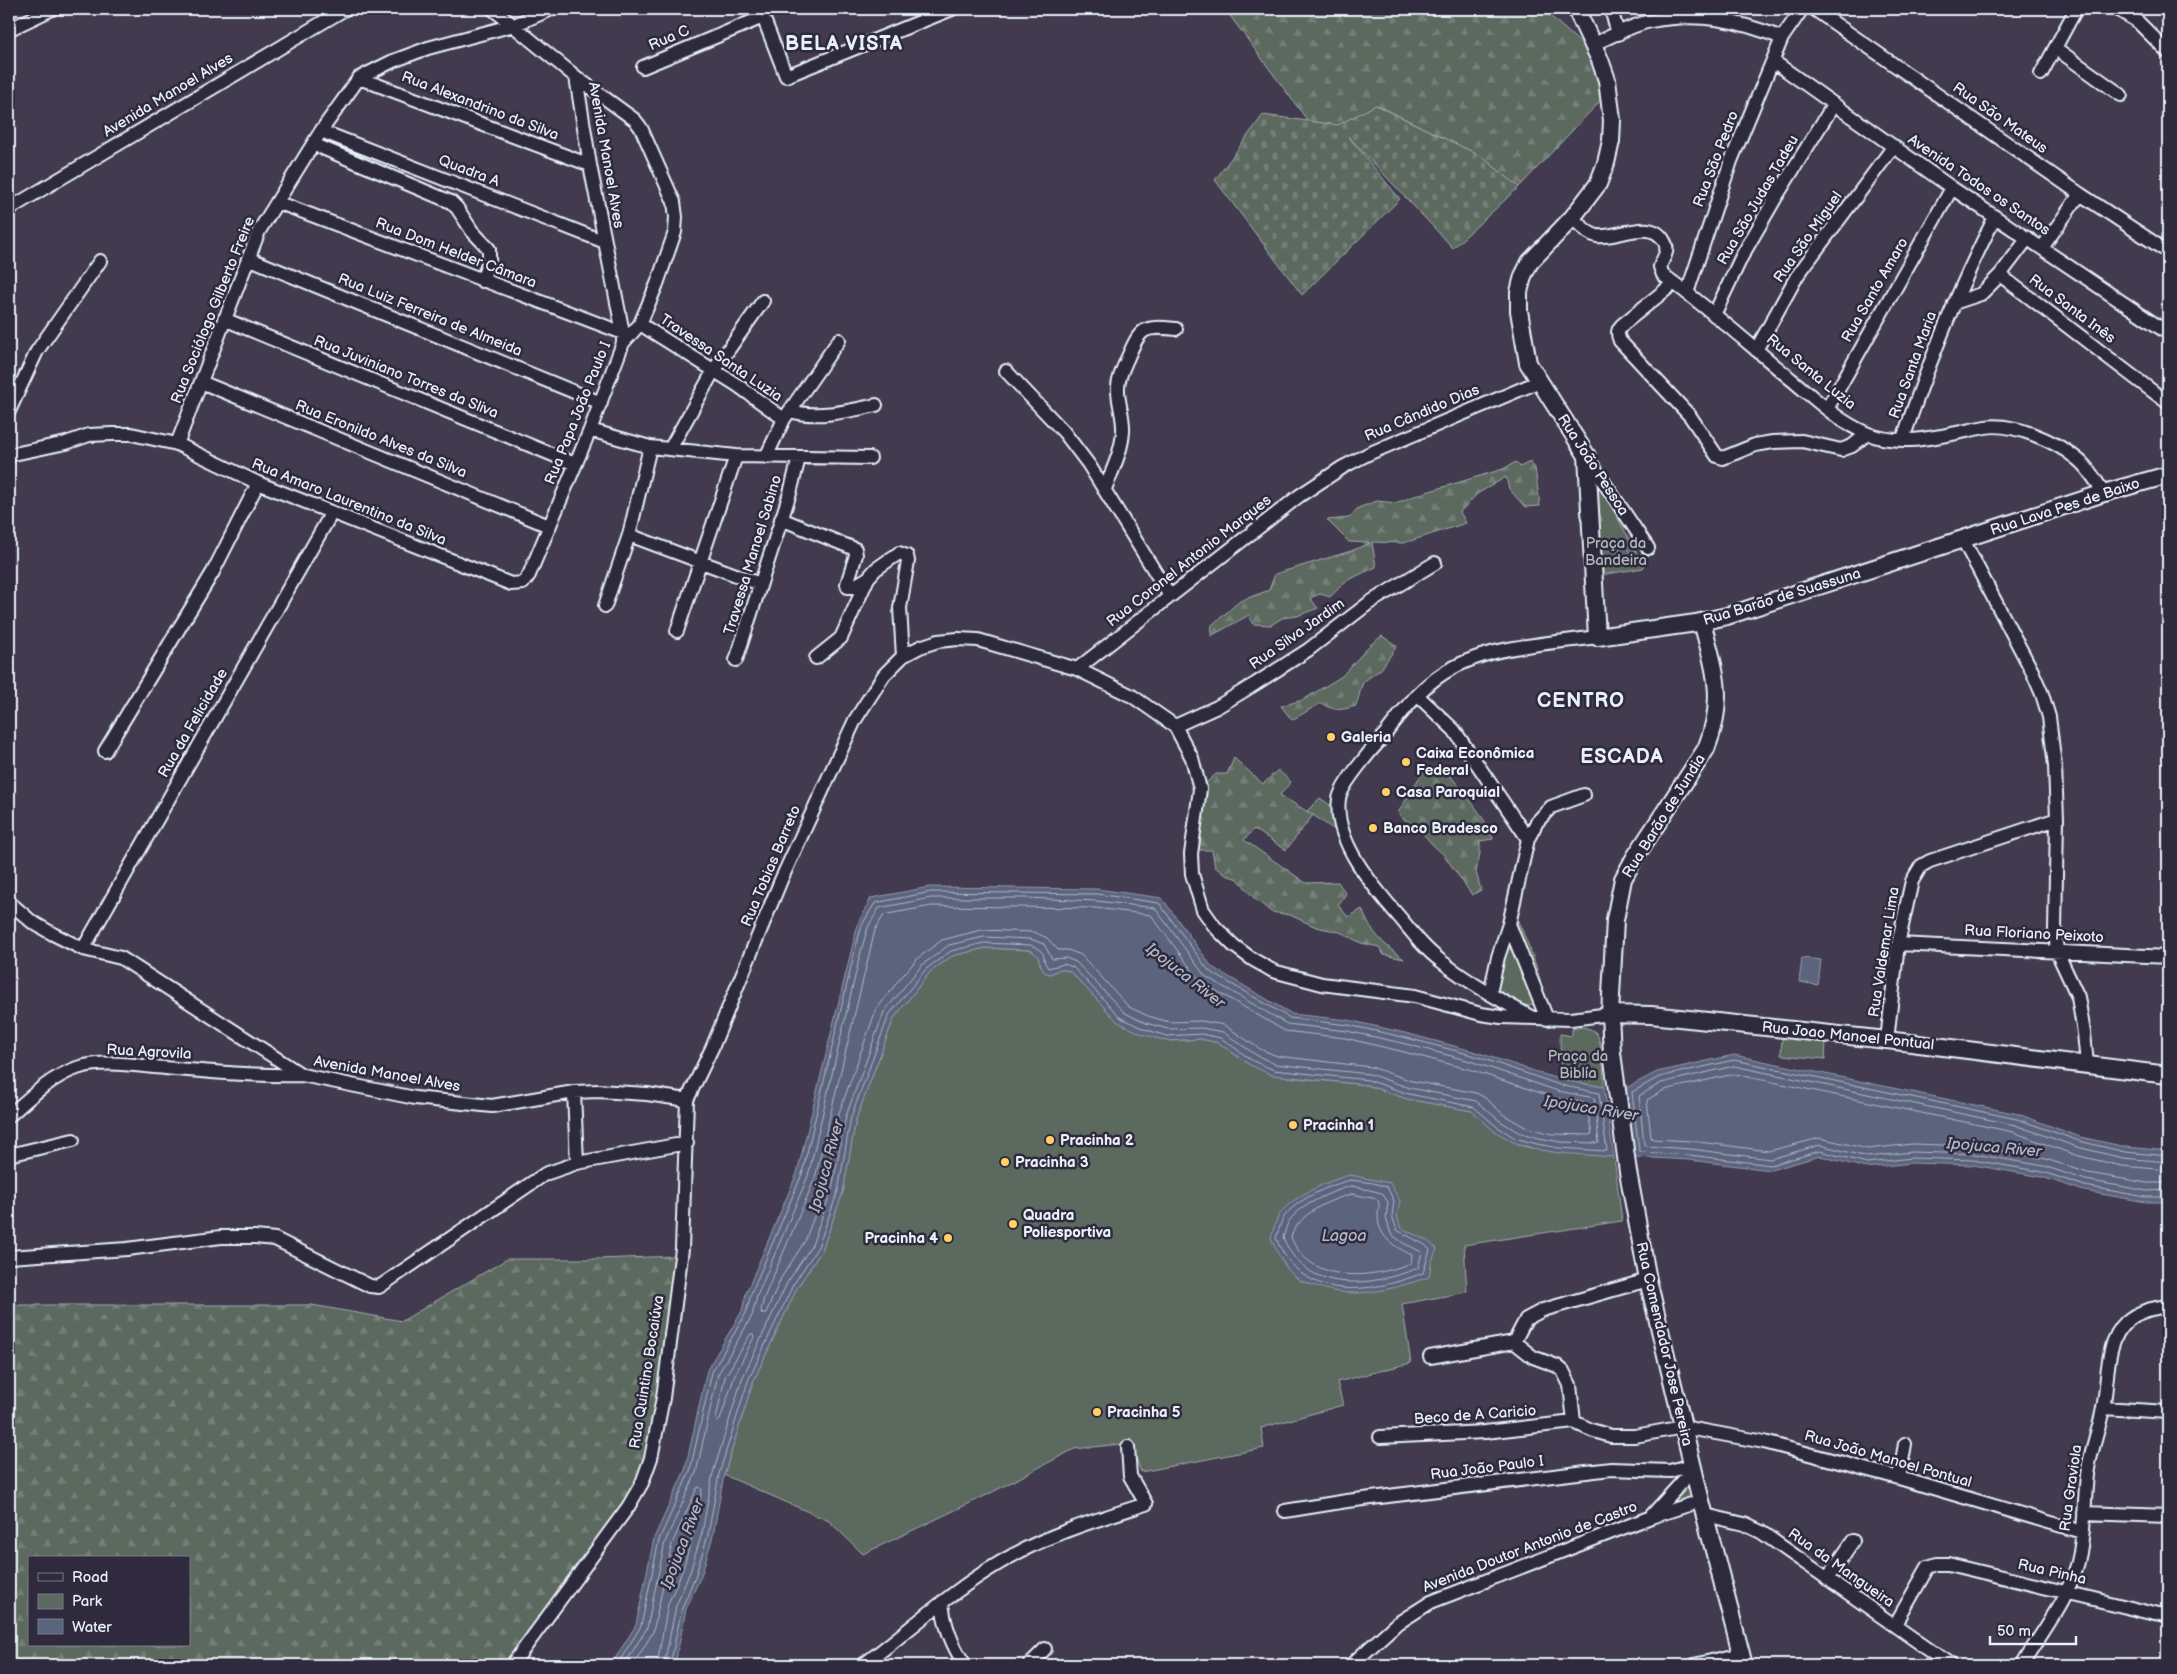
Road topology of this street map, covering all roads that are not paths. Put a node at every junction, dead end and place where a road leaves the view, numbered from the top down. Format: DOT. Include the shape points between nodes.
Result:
graph roads {
  1 [pos="52,9"];
  2 [pos="344,9"];
  3 [pos="493,9"];
  4 [pos="552,9"];
  5 [pos="952,9"];
  6 [pos="1576,9"];
  7 [pos="1611,9"];
  8 [pos="1802,9"];
  9 [pos="1814,9"];
  10 [pos="2076,9"];
  11 [pos="2117,9"];
  12 [pos="761,13"];
  13 [pos="514,25"];
  14 [pos="10,29"];
  15 [pos="1618,34"];
  16 [pos="1782,38"];
  17 [pos="1593,44"];
  18 [pos="2055,48"];
  19 [pos="2168,52"];
  20 [pos="1772,61"];
  21 [pos="643,67"];
  22 [pos="2041,74"];
  23 [pos="576,76"];
  24 [pos="359,78"];
  25 [pos="2121,95"];
  26 [pos="1834,104"];
  27 [pos="321,131"];
  28 [pos="313,144"];
  29 [pos="1894,146"];
  30 [pos="590,164"];
  31 [pos="1952,188"];
  32 [pos="2080,194"];
  33 [pos="277,202"];
  34 [pos="9,209"];
  35 [pos="1995,216"];
  36 [pos="1572,218"];
  37 [pos="2028,238"];
  38 [pos="605,242"];
  39 [pos="2042,248"];
  40 [pos="2168,252"];
  41 [pos="248,258"];
  42 [pos="100,261"];
  43 [pos="2000,275"];
  44 [pos="482,281"];
  45 [pos="1674,283"];
  46 [pos="1687,293"];
  47 [pos="763,301"];
  48 [pos="1954,303"];
  49 [pos="1714,315"];
  50 [pos="224,319"];
  51 [pos="640,324"];
  52 [pos="1176,329"];
  53 [pos="2168,333"];
  54 [pos="623,338"];
  55 [pos="839,340"];
  56 [pos="1756,350"];
  57 [pos="714,370"];
  58 [pos="1006,371"];
  59 [pos="201,382"];
  60 [pos="1538,382"];
  61 [pos="601,403"];
  62 [pos="2168,403"];
  63 [pos="876,405"];
  64 [pos="1827,409"];
  65 [pos="9,411"];
  66 [pos="787,415"];
  67 [pos="590,430"];
  68 [pos="1867,434"];
  69 [pos="1903,439"];
  70 [pos="177,444"];
  71 [pos="650,447"];
  72 [pos="670,449"];
  73 [pos="9,456"];
  74 [pos="736,456"];
  75 [pos="1587,456"];
  76 [pos="766,457"];
  77 [pos="799,458"];
  78 [pos="870,458"];
  79 [pos="575,464"];
  80 [pos="2168,475"];
  81 [pos="1322,480"];
  82 [pos="258,484"];
  83 [pos="1105,490"];
  84 [pos="2104,493"];
  85 [pos="332,514"];
  86 [pos="781,519"];
  87 [pos="549,526"];
  88 [pos="629,535"];
  89 [pos="1963,540"];
  90 [pos="1648,548"];
  91 [pos="701,563"];
  92 [pos="1435,563"];
  93 [pos="868,578"];
  94 [pos="511,584"];
  95 [pos="760,584"];
  96 [pos="1170,596"];
  97 [pos="605,606"];
  98 [pos="1702,622"];
  99 [pos="677,631"];
  100 [pos="1597,637"];
  101 [pos="903,656"];
  102 [pos="816,658"];
  103 [pos="736,660"];
  104 [pos="1077,669"];
  105 [pos="1417,695"];
  106 [pos="1175,726"];
  107 [pos="105,751"];
  108 [pos="1584,795"];
  109 [pos="2057,819"];
  110 [pos="1528,839"];
  111 [pos="9,902"];
  112 [pos="1509,924"];
  113 [pos="1898,944"];
  114 [pos="83,949"];
  115 [pos="2057,952"];
  116 [pos="2168,957"];
  117 [pos="1490,993"];
  118 [pos="1610,1014"];
  119 [pos="1541,1019"];
  120 [pos="1887,1040"];
  121 [pos="2087,1064"];
  122 [pos="302,1075"];
  123 [pos="2168,1075"];
  124 [pos="1615,1077"];
  125 [pos="574,1092"];
  126 [pos="687,1100"];
  127 [pos="9,1116"];
  128 [pos="73,1140"];
  129 [pos="687,1143"];
  130 [pos="9,1155"];
  131 [pos="577,1163"];
  132 [pos="9,1257"];
  133 [pos="1648,1280"];
  134 [pos="2168,1306"];
  135 [pos="1514,1342"];
  136 [pos="1430,1357"];
  137 [pos="2103,1408"];
  138 [pos="2168,1412"];
  139 [pos="1574,1422"];
  140 [pos="1683,1427"];
  141 [pos="1380,1437"];
  142 [pos="1905,1444"];
  143 [pos="1128,1447"];
  144 [pos="1693,1468"];
  145 [pos="1899,1478"];
  146 [pos="1703,1508"];
  147 [pos="1285,1511"];
  148 [pos="2084,1513"];
  149 [pos="2168,1516"];
  150 [pos="1651,1517"];
  151 [pos="2082,1532"];
  152 [pos="1853,1541"];
  153 [pos="1828,1579"];
  154 [pos="2066,1591"];
  155 [pos="942,1602"];
  156 [pos="2168,1617"];
  157 [pos="1895,1625"];
  158 [pos="1045,1649"];
  159 [pos="1742,1659"];
  160 [pos="1937,1662"];
  161 [pos="512,1665"];
  162 [pos="863,1665"];
  163 [pos="965,1665"];
  164 [pos="1029,1665"];
  165 [pos="1352,1665"];
  166 [pos="1694,1665"];
  167 [pos="1951,1665"];
  168 [pos="2022,1665"];
  1 -- 14 [label="street"];
  2 -- 34 [label="street, Avenida Manoel Alves"];
  3 -- 13 [label="street, Avenida Manoel Alves"];
  4 -- 13 [label="street, Rua Sociólogo Gilberto Freire"];
  5 -- 12 [label="street" via="786,76"];
  6 -- 17 [label="street, Rua João Pessoa"];
  7 -- 15 [label="street"];
  8 -- 16 [label="street, Rua São Pedro"];
  9 -- 32 [label="street, Rua São Mateus"];
  10 -- 18 [label="street"];
  11 -- 19 [label="street" via="2138,22"];
  12 -- 21 [label="street, Rua C"];
  13 -- 23 [label="street, Avenida Manoel Alves"];
  13 -- 24 [label="street, Rua Sociólogo Gilberto Freire" via="428,48"];
  15 -- 16 [label="street" via="1649,21 1705,17 1744,24"];
  15 -- 17 [label="street"];
  16 -- 20 [label="street, Rua São Pedro"];
  17 -- 36 [label="street, Rua João Pessoa" via="1603,66 1610,98 1611,141 1598,184"];
  18 -- 22 [label="street"];
  18 -- 25 [label="street"];
  20 -- 26 [label="street, Avenida Todos os Santos"];
  20 -- 46 [label="street, Rua São Pedro" via="1731,161"];
  23 -- 30 [label="street, Avenida Manoel Alves"];
  23 -- 51 [label="street, Rua Papa João Paulo I" via="642,128 674,202 675,232"];
  24 -- 27 [label="street, Rua Sociólogo Gilberto Freire"];
  24 -- 30 [label="street, Rua Alexandrino da Silva"];
  26 -- 29 [label="street, Avenida Todos os Santos"];
  26 -- 49 [label="street, Rua São Judas Tadeu" via="1742,256"];
  27 -- 28 [label="street, Rua Sociólogo Gilberto Freire"];
  27 -- 38 [label="street, Quadra A"];
  28 -- 33 [label="street, Rua Sociólogo Gilberto Freire"];
  28 -- 44 [label="street" via="451,202 489,249 489,262"];
  29 -- 31 [label="street, Avenida Todos os Santos"];
  29 -- 56 [label="street, Rua São Miguel" via="1797,276"];
  30 -- 38 [label="street, Avenida Manoel Alves"];
  31 -- 35 [label="street, Avenida Todos os Santos"];
  31 -- 64 [label="street, Rua Santo Amaro"];
  32 -- 39 [label="street"];
  32 -- 40 [label="street, Rua São Mateus"];
  33 -- 41 [label="street, Rua Sociólogo Gilberto Freire" via="259,231"];
  33 -- 44 [label="street, Rua Dom Helder Câmara"];
  35 -- 37 [label="street, Avenida Todos os Santos"];
  35 -- 48 [label="street, Rua Santa Maria"];
  36 -- 45 [label="street, Rua Santa Luzia" via="1596,236 1645,229 1656,232 1666,246 1660,270"];
  36 -- 60 [label="street, Rua João Pessoa" via="1530,262 1519,292 1528,364"];
  37 -- 39 [label="street, Avenida Todos os Santos"];
  37 -- 43 [label="street"];
  38 -- 54 [label="street, Avenida Manoel Alves"];
  39 -- 53 [label="street, Avenida Todos os Santos"];
  41 -- 50 [label="street, Rua Sociólogo Gilberto Freire"];
  41 -- 61 [label="street, Rua Luiz Ferreira de Almeida"];
  42 -- 65 [label="street" via="38,351"];
  43 -- 48 [label="street" via="1981,294"];
  43 -- 62 [label="street, Rua Santa Inês"];
  44 -- 54 [label="street, Rua Dom Helder Câmara"];
  45 -- 46 [label="street, Rua Santa Luzia"];
  45 -- 68 [label="street" via="1619,328 1618,335 1690,416 1717,456 1723,458 1773,442 1802,441 1841,450"];
  46 -- 49 [label="street, Rua Santa Luzia"];
  47 -- 57 [label="street"];
  48 -- 69 [label="street, Rua Santa Maria" via="1922,381"];
  49 -- 56 [label="street, Rua Santa Luzia"];
  50 -- 59 [label="street, Rua Sociólogo Gilberto Freire"];
  50 -- 79 [label="street, Rua Juviniano Torres da Sliva"];
  51 -- 54 [label="street, Rua Papa João Paulo I"];
  51 -- 57 [label="street, Travessa Santa Luzia"];
  52 -- 83 [label="street" via="1154,327 1138,334 1119,377 1122,439"];
  54 -- 61 [label="street, Rua Papa João Paulo I"];
  55 -- 66 [label="street"];
  56 -- 64 [label="street, Rua Santa Luzia"];
  57 -- 66 [label="street, Travessa Santa Luzia"];
  57 -- 72 [label="street"];
  58 -- 83 [label="street" via="1071,441"];
  59 -- 70 [label="street, Rua Sociólogo Gilberto Freire"];
  59 -- 87 [label="street, Rua Eronildo Alves da Silva"];
  60 -- 75 [label="street, Rua João Pessoa"];
  60 -- 81 [label="street, Rua Cândido Dias" via="1368,454"];
  61 -- 67 [label="street, Rua Papa João Paulo I"];
  63 -- 66 [label="street" via="847,412"];
  64 -- 68 [label="street, Rua Santa Luzia"];
  66 -- 76 [label="street"];
  67 -- 71 [label="street"];
  67 -- 79 [label="street, Rua Papa João Paulo I"];
  68 -- 69 [label="street, Rua Santa Luzia"];
  69 -- 84 [label="street, Rua Santa Luzia" via="1945,437 1986,427 2011,428 2048,441 2076,458"];
  70 -- 73 [label="street, Rua Amaro Laurentino da Silva" via="131,434 112,434 89,436"];
  70 -- 82 [label="street, Rua Amaro Laurentino da Silva"];
  71 -- 72 [label="street"];
  71 -- 88 [label="street"];
  72 -- 74 [label="street"];
  74 -- 76 [label="street"];
  74 -- 91 [label="street"];
  75 -- 90 [label="street, Rua João Pessoa"];
  75 -- 100 [label="street"];
  76 -- 77 [label="street"];
  77 -- 78 [label="street"];
  77 -- 86 [label="street, Travessa Manoel Sabino"];
  79 -- 87 [label="street, Rua Papa João Paulo I"];
  80 -- 84 [label="street, Rua Lava Pes de Baixo"];
  81 -- 96 [label="street, Rua Coronel Antonio Marques"];
  82 -- 85 [label="street, Rua Amaro Laurentino da Silva"];
  82 -- 107 [label="street" via="213,572"];
  83 -- 96 [label="street"];
  84 -- 89 [label="street, Rua Lava Pes de Baixo"];
  85 -- 94 [label="street, Rua Amaro Laurentino da Silva"];
  85 -- 114 [label="street, Rua da Felicidade"];
  86 -- 93 [label="street" via="853,547 856,555 848,587"];
  86 -- 95 [label="street, Travessa Manoel Sabino"];
  87 -- 94 [label="street, Rua Papa João Paulo I" via="527,580"];
  88 -- 91 [label="street"];
  88 -- 97 [label="street"];
  89 -- 98 [label="street, Rua Barão de Suassuna"];
  89 -- 109 [label="street" via="2042,694 2053,741"];
  91 -- 95 [label="street"];
  91 -- 99 [label="street"];
  92 -- 106 [label="street, Rua Silva Jardim" via="1369,603 1308,650 1255,684 1217,707"];
  93 -- 101 [label="street" via="899,553 908,558 900,608"];
  93 -- 102 [label="street" via="841,638"];
  95 -- 103 [label="street, Travessa Manoel Sabino"];
  96 -- 104 [label="street, Rua Coronel Antonio Marques"];
  98 -- 100 [label="street, Rua Barão de Suassuna"];
  98 -- 118 [label="street, Rua Barão de Jundia" via="1715,669 1718,710 1714,729 1706,749 1623,879 1615,920"];
  100 -- 105 [label="street" via="1506,650 1465,661 1429,683"];
  101 -- 104 [label="street, Rua Tobias Barreto" via="938,641 978,640"];
  101 -- 126 [label="street, Rua Tobias Barreto" via="884,675 855,720"];
  104 -- 106 [label="street, Rua Tobias Barreto" via="1132,696"];
  105 -- 110 [label="street" via="1454,730"];
  105 -- 117 [label="street" via="1344,786 1339,798 1344,834 1372,884 1423,945 1439,960"];
  106 -- 119 [label="street" via="1192,758 1200,789 1191,854 1196,891 1215,928 1233,945 1273,972 1322,984 1414,996 1482,1014"];
  108 -- 110 [label="street" via="1550,808"];
  109 -- 113 [label="street, Rua Valdemar Lima" via="1921,866 1912,881"];
  109 -- 115 [label="street"];
  110 -- 112 [label="street"];
  111 -- 114 [label="street, Avenida Manoel Alves" via="32,922"];
  112 -- 117 [label="street"];
  112 -- 119 [label="street"];
  113 -- 115 [label="street, Rua Floriano Peixoto"];
  113 -- 120 [label="street, Rua Valdemar Lima"];
  114 -- 122 [label="street, Avenida Manoel Alves" via="121,958"];
  115 -- 116 [label="street, Rua Floriano Peixoto"];
  115 -- 121 [label="street" via="2078,997"];
  117 -- 119 [label="street"];
  118 -- 119 [label="street"];
  118 -- 120 [label="street, Rua Joao Manoel Pontual" via="1651,1015"];
  118 -- 124 [label="street, Rua Barão de Jundia"];
  120 -- 121 [label="street, Rua Joao Manoel Pontual"];
  121 -- 123 [label="street, Rua Joao Manoel Pontual"];
  122 -- 125 [label="street, Avenida Manoel Alves" via="415,1098 492,1106"];
  122 -- 127 [label="street, Rua Agrovila" via="262,1076 98,1065 61,1075"];
  124 -- 133 [label="street, Rua Comendador Jose Pereira"];
  125 -- 126 [label="street, Avenida Manoel Alves" via="630,1093"];
  125 -- 131 [label="street"];
  126 -- 129 [label="street, Rua Quintino Bocaiúva"];
  128 -- 130 [label="street"];
  129 -- 131 [label="street"];
  129 -- 161 [label="street, Rua Quintino Bocaiúva" via="682,1249 663,1398 651,1458 628,1507"];
  131 -- 132 [label="street" via="558,1168 533,1181 379,1287 370,1286 275,1239 221,1238 127,1249"];
  133 -- 135 [label="street" via="1543,1310 1526,1319"];
  133 -- 140 [label="street, Rua Comendador Jose Pereira"];
  134 -- 137 [label="street, Rua Graviola" via="2139,1313 2126,1322 2117,1335 2110,1356"];
  135 -- 136 [label="street"];
  135 -- 139 [label="street" via="1532,1357 1563,1371 1570,1385"];
  137 -- 138 [label="street"];
  137 -- 148 [label="street, Rua Graviola" via="2093,1445"];
  139 -- 140 [label="street" via="1611,1436 1635,1436"];
  139 -- 141 [label="street, Beco de A Caricio" via="1485,1432"];
  140 -- 144 [label="street, Rua Comendador Jose Pereira"];
  140 -- 145 [label="street, Rua João Manoel Pontual" via="1764,1442"];
  142 -- 145 [label="street"];
  143 -- 155 [label="street" via="1130,1476 1146,1504 1075,1527 1023,1550"];
  144 -- 146 [label="street, Rua Comendador Jose Pereira"];
  144 -- 147 [label="street, Rua João Paulo I" via="1670,1471 1611,1469 1347,1500"];
  144 -- 150 [label="street, Avenida Doutor Antonio de Castro"];
  145 -- 151 [label="street, Rua João Manoel Pontual"];
  146 -- 150 [label="street, Avenida Doutor Antonio de Castro"];
  146 -- 153 [label="street, Rua da Mangueira" via="1762,1532"];
  146 -- 159 [label="street, Rua Comendador Jose Pereira"];
  148 -- 149 [label="street"];
  148 -- 151 [label="street, Rua Graviola"];
  150 -- 165 [label="street, Avenida Doutor Antonio de Castro" via="1431,1602 1395,1625"];
  151 -- 154 [label="street, Rua Graviola" via="2078,1562"];
  152 -- 153 [label="street"];
  153 -- 157 [label="street, Rua da Mangueira"];
  154 -- 156 [label="street, Rua Pinha"];
  154 -- 157 [label="street, Rua Pinha" via="1937,1564 1928,1567"];
  154 -- 168 [label="street, Rua Graviola"];
  155 -- 162 [label="street"];
  155 -- 163 [label="street" via="957,1654"];
  157 -- 160 [label="street, Rua da Mangueira"];
  158 -- 164 [label="street"];
  159 -- 166 [label="street"];
  160 -- 167 [label="street, Rua da Mangueira"];
}
